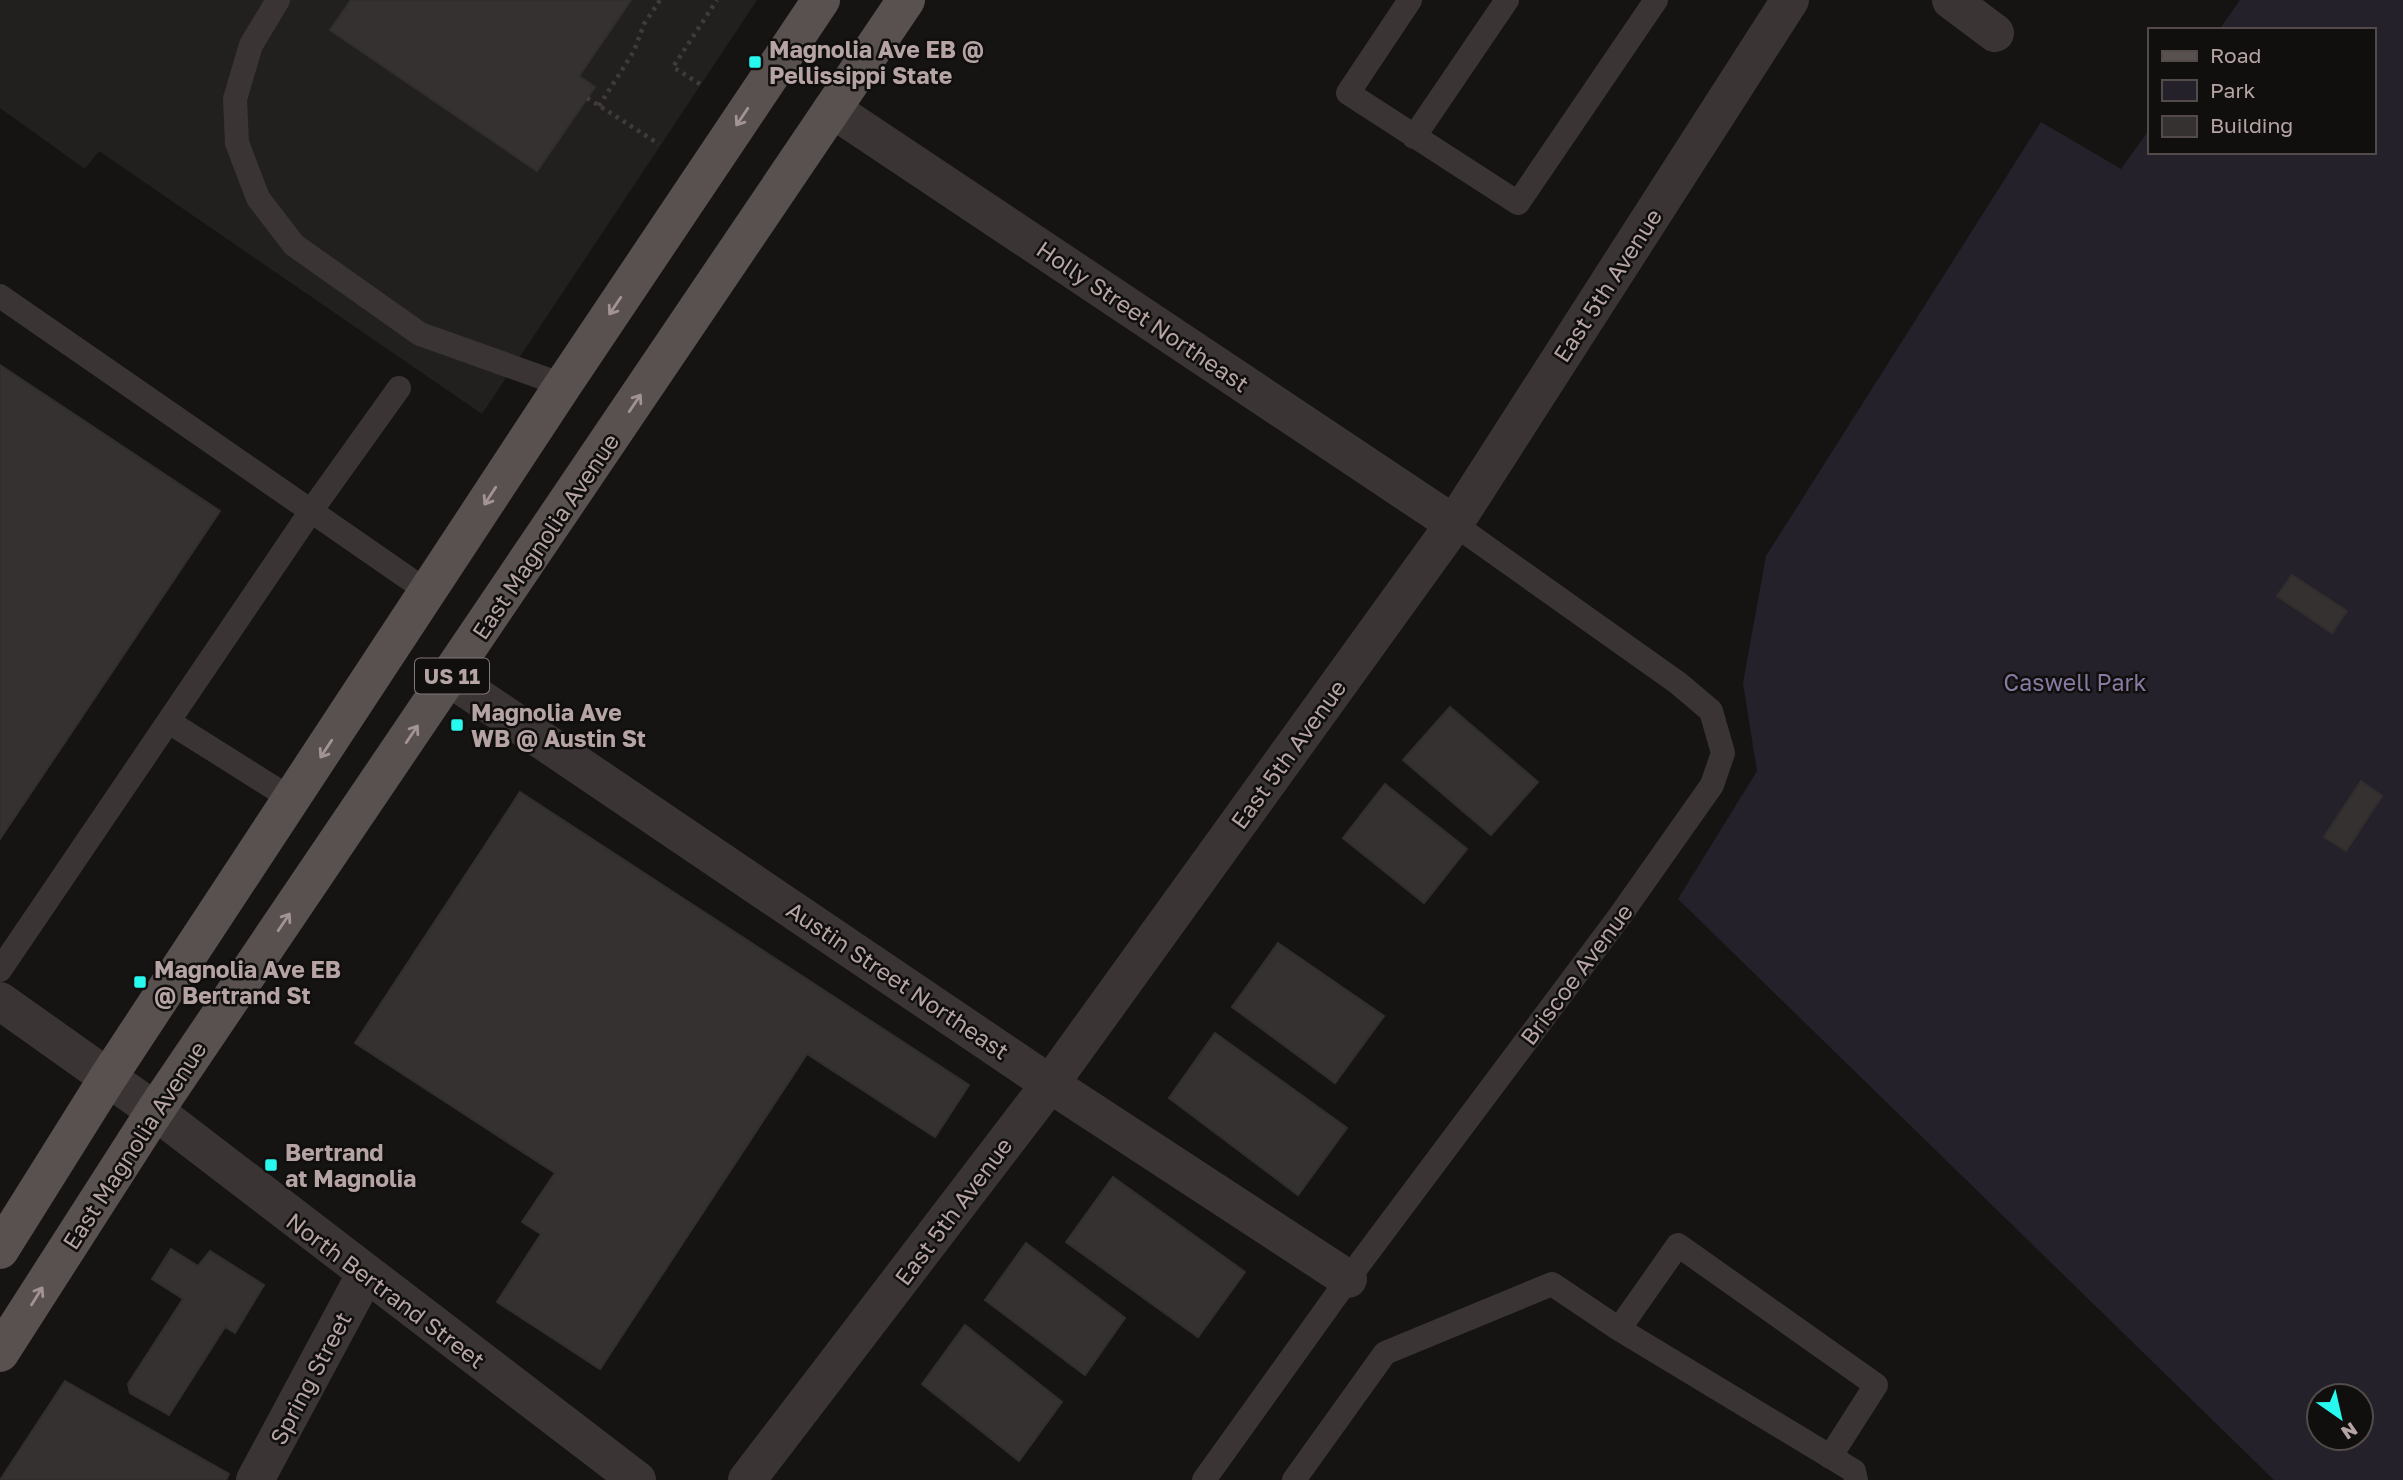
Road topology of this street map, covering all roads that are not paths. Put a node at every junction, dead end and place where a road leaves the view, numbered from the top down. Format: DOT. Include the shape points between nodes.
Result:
graph roads {
  1 [pos="278,0"];
  2 [pos="821,0"];
  3 [pos="906,0"];
  4 [pos="1410,0"];
  5 [pos="1507,0"];
  6 [pos="1656,0"];
  7 [pos="1790,0"];
  8 [pos="1951,0"];
  9 [pos="1995,33"];
  10 [pos="832,109"];
  11 [pos="1414,137"];
  12 [pos="0,296"];
  13 [pos="563,385"];
  14 [pos="399,388"];
  15 [pos="311,512"];
  16 [pos="1454,524"];
  17 [pos="428,592"];
  18 [pos="450,678"];
  19 [pos="169,722"];
  20 [pos="293,800"];
  21 [pos="0,970"];
  22 [pos="0,1001"];
  23 [pos="107,1079"];
  24 [pos="1051,1084"];
  25 [pos="155,1111"];
  26 [pos="0,1250"];
  27 [pos="365,1275"];
  28 [pos="1348,1279"];
  29 [pos="1619,1329"];
  30 [pos="0,1353"];
  31 [pos="1830,1457"];
  32 [pos="255,1480"];
  33 [pos="637,1480"];
  34 [pos="747,1480"];
  35 [pos="1204,1480"];
  36 [pos="1294,1480"];
  37 [pos="1856,1480"];
  1 -- 13 [label="lane" via="251,45 234,99 237,143 258,198 293,245 420,334"];
  2 -- 13 [label="main road, one-way"];
  3 -- 10 [label="main road, East Magnolia Avenue / US 11"];
  4 -- 11 [label="lane" via="1348,93"];
  5 -- 11 [label="lane"];
  6 -- 11 [label="lane" via="1518,203"];
  7 -- 16 [label="street, East 5th Avenue"];
  8 -- 9 [label="street"];
  10 -- 16 [label="street, Holly Street Northeast"];
  18 -- 10 [label="main road, East Magnolia Avenue / US 11, one-way"];
  12 -- 15 [label="lane"];
  13 -- 17 [label="main road, one-way"];
  14 -- 15 [label="lane"];
  15 -- 17 [label="lane"];
  15 -- 19 [label="lane"];
  16 -- 24 [label="street, East 5th Avenue"];
  16 -- 28 [label="lane, Briscoe Avenue" via="1711,711 1723,753 1712,785 1659,862"];
  17 -- 20 [label="main road, one-way"];
  18 -- 24 [label="street, Austin Street Northeast"];
  25 -- 18 [label="main road, East Magnolia Avenue / US 11, one-way"];
  19 -- 20 [label="lane"];
  19 -- 21 [label="lane"];
  20 -- 23 [label="main road"];
  22 -- 23 [label="street, North Bertrand Street"];
  23 -- 25 [label="street, North Bertrand Street"];
  23 -- 26 [label="main road"];
  24 -- 28 [label="street, Austin Street Northeast"];
  24 -- 34 [label="street, East 5th Avenue"];
  25 -- 27 [label="street, North Bertrand Street"];
  30 -- 25 [label="main road, East Magnolia Avenue / US 11, one-way"];
  27 -- 32 [label="street, Spring Street"];
  27 -- 33 [label="street, North Bertrand Street"];
  28 -- 35 [label="lane, Briscoe Avenue"];
  29 -- 31 [label="lane"];
  29 -- 31 [label="lane" via="1678,1245 1876,1385"];
  29 -- 36 [label="lane" via="1552,1283 1385,1353"];
  31 -- 37 [label="lane" via="1854,1471"];
}
